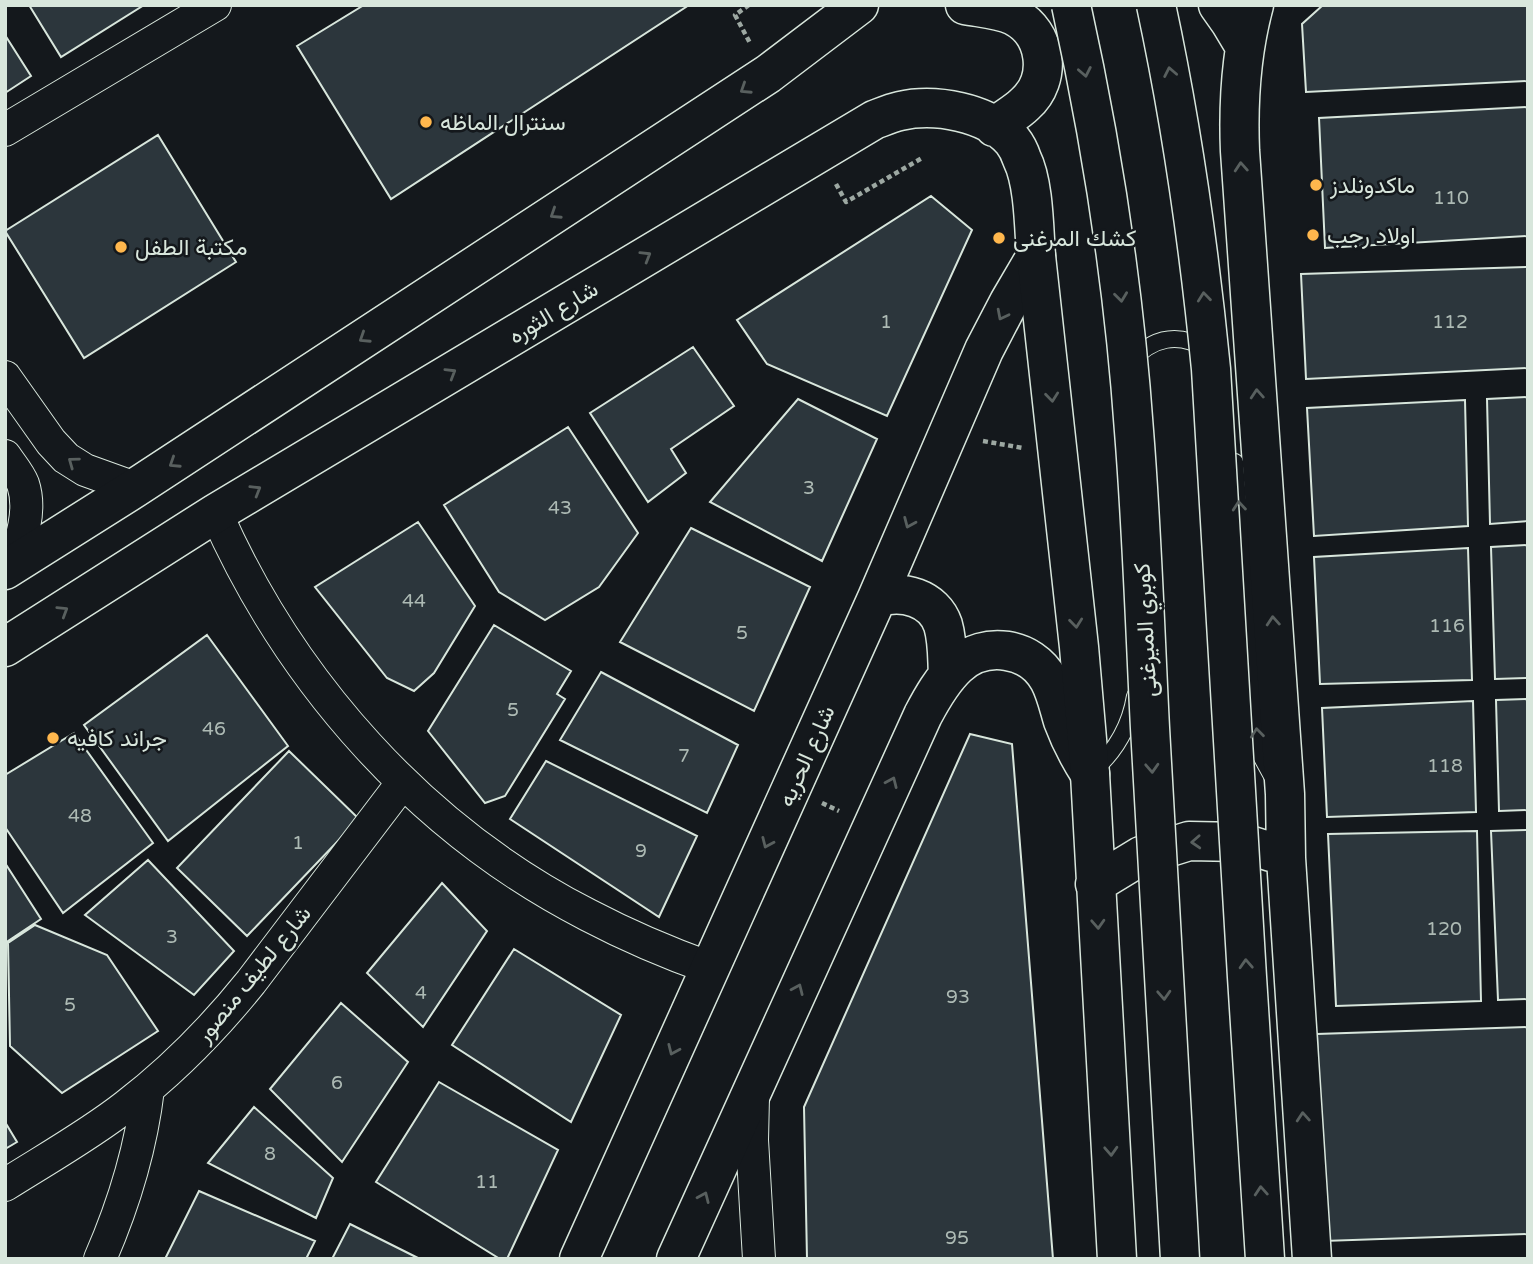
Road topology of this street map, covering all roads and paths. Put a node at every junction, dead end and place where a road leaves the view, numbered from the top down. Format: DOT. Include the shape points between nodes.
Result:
graph roads {
  1 [pos="215,5"];
  2 [pos="749,5"];
  3 [pos="822,5"];
  4 [pos="859,5"];
  5 [pos="965,5"];
  6 [pos="1071,5"];
  7 [pos="1156,5"];
  8 [pos="1218,5"];
  9 [pos="1254,5"];
  10 [pos="735,15"];
  11 [pos="1245,47"];
  12 [pos="790,56"];
  13 [pos="994,127"];
  14 [pos="5,130"];
  15 [pos="922,158"];
  16 [pos="846,202"];
  17 [pos="1037,256"];
  18 [pos="1226,376"];
  19 [pos="5,377"];
  20 [pos="948,434"];
  21 [pos="1234,440"];
  22 [pos="1058,455"];
  23 [pos="5,456"];
  24 [pos="135,488"];
  25 [pos="216,513"];
  26 [pos="9,568"];
  27 [pos="877,598"];
  28 [pos="5,647"];
  29 [pos="948,676"];
  30 [pos="1090,774"];
  31 [pos="403,782"];
  32 [pos="792,788"];
  33 [pos="1285,794"];
  34 [pos="872,827"];
  35 [pos="1286,858"];
  36 [pos="1096,884"];
  37 [pos="710,968"];
  38 [pos="754,1085"];
  39 [pos="148,1089"];
  40 [pos="5,1185"];
  41 [pos="100,1259"];
  42 [pos="579,1259"];
  43 [pos="676,1259"];
  44 [pos="759,1259"];
  45 [pos="1117,1259"];
  46 [pos="1180,1259"];
  47 [pos="1265,1259"];
  48 [pos="1312,1259"];
  1 -- 14 [label="street"];
  2 -- 10 [label="path"];
  3 -- 12 [label="main road"];
  4 -- 12 [label="main road"];
  5 -- 13 [label="main road" via="1012,15 1026,24 1042,50 1044,66 1035,93"];
  6 -- 46 [label="main road, كوبري الميرغنى, one-way, bridge" via="1108,202 1134,428"];
  47 -- 7 [label="main road, one-way, bridge" via="1211,369 1188,177"];
  8 -- 11 [label="main road"];
  9 -- 11 [label="main road"];
  33 -- 11 [label="main road, one-way" via="1241,165 1239,109"];
  12 -- 24 [label="main road, one-way"];
  13 -- 17 [label="main road, شارع الثوره" via="1012,141 1024,162"];
  25 -- 13 [label="main road, شارع الثوره, one-way" via="874,120 925,108 973,116"];
  15 -- 16 [label="path"];
  17 -- 20 [label="main road, شارع الحريه, one-way" via="992,334"];
  17 -- 22 [label="main road, شارع الثوره, one-way"];
  18 -- 30 [label="lane" via="1211,352 1176,338 1141,351 1121,382 1136,689 1117,746"];
  24 -- 19 [label="street, one-way" via="66,458"];
  20 -- 22 [label="path"];
  20 -- 27 [label="main road, شارع الحريه, one-way"];
  33 -- 21 [label="lane, one-way" via="1268,770 1258,742"];
  22 -- 30 [label="main road, شارع الثوره, one-way"];
  23 -- 26 [label="street" via="23,484 27,502 21,541"];
  24 -- 26 [label="main road"];
  28 -- 25 [label="main road, شارع الثوره, one-way"];
  25 -- 31 [label="street" via="251,586 296,657 346,722"];
  27 -- 29 [label="main road" via="908,595 935,612 944,634"];
  27 -- 32 [label="main road, شارع الحريه"];
  29 -- 30 [label="main road" via="983,652 1012,651 1032,661 1053,688 1064,725"];
  34 -- 29 [label="main road, one-way" via="923,715"];
  30 -- 36 [label="main road, شارع الثوره"];
  31 -- 37 [label="street" via="472,841 547,892 626,934"];
  31 -- 39 [label="street, شارع لطيف منصور" via="232,1006"];
  32 -- 34 [label="path"];
  32 -- 37 [label="main road, شارع الحريه, one-way"];
  33 -- 35 [label="main road"];
  38 -- 34 [label="main road, one-way"];
  35 -- 36 [label="main road, one-way" via="1240,842 1189,841 1140,856"];
  48 -- 35 [label="main road, one-way"];
  36 -- 45 [label="main road, شارع الثوره, one-way"];
  37 -- 42 [label="main road, شارع الحريه, one-way"];
  43 -- 38 [label="main road, one-way"];
  38 -- 44 [label="street" via="752,1140"];
  39 -- 40 [label="street, شارع لطيف منصور"];
  39 -- 41 [label="street" via="135,1164"];
}
